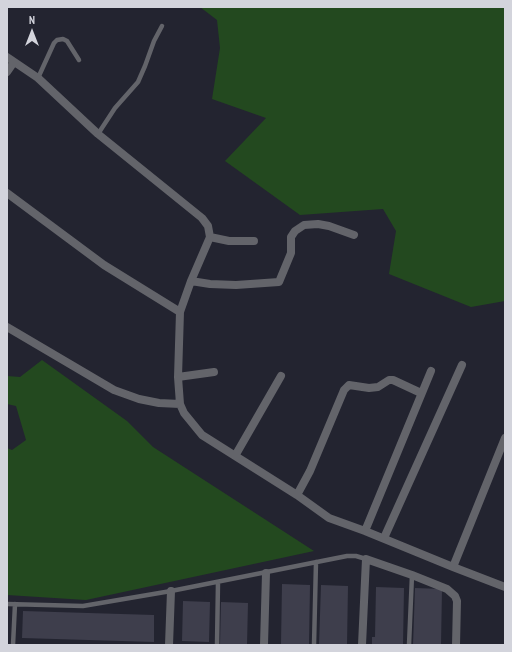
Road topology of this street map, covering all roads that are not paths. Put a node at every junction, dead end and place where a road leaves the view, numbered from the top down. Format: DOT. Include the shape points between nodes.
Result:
graph roads {
  1 [pos="162,26"];
  2 [pos="11,59"];
  3 [pos="79,60"];
  4 [pos="7,72"];
  5 [pos="38,78"];
  6 [pos="98,134"];
  7 [pos="7,193"];
  8 [pos="354,235"];
  9 [pos="210,237"];
  10 [pos="254,241"];
  11 [pos="191,281"];
  12 [pos="180,312"];
  13 [pos="7,327"];
  14 [pos="462,365"];
  15 [pos="431,371"];
  16 [pos="214,372"];
  17 [pos="282,376"];
  18 [pos="178,377"];
  19 [pos="421,393"];
  20 [pos="180,404"];
  21 [pos="505,438"];
  22 [pos="235,456"];
  23 [pos="297,495"];
  24 [pos="365,531"];
  25 [pos="384,538"];
  26 [pos="366,560"];
  27 [pos="316,562"];
  28 [pos="453,567"];
  29 [pos="266,573"];
  30 [pos="412,575"];
  31 [pos="218,582"];
  32 [pos="505,587"];
  33 [pos="171,591"];
  34 [pos="7,604"];
  35 [pos="15,604"];
  36 [pos="13,645"];
  37 [pos="169,645"];
  38 [pos="217,645"];
  39 [pos="264,645"];
  40 [pos="314,645"];
  41 [pos="362,645"];
  42 [pos="409,645"];
  43 [pos="456,645"];
  1 -- 6 [label="lane" via="138,82 115,108"];
  2 -- 4 [label="street"];
  2 -- 5 [label="street"];
  3 -- 5 [label="lane" via="68,41 57,40"];
  5 -- 6 [label="street"];
  6 -- 9 [label="street" via="202,218 208,226"];
  7 -- 12 [label="street" via="104,265"];
  8 -- 11 [label="street" via="318,224 304,225 295,231 292,237 292,253 279,282 236,286"];
  9 -- 10 [label="street" via="229,241"];
  9 -- 11 [label="street"];
  11 -- 12 [label="street"];
  12 -- 18 [label="street"];
  13 -- 20 [label="street" via="114,390 139,399"];
  14 -- 25 [label="street"];
  15 -- 19 [label="street"];
  16 -- 18 [label="street"];
  17 -- 22 [label="street"];
  18 -- 20 [label="street"];
  19 -- 23 [label="street" via="393,380 378,387 349,385 344,390 310,471"];
  19 -- 24 [label="street"];
  20 -- 22 [label="street" via="202,435"];
  21 -- 28 [label="street"];
  22 -- 23 [label="street"];
  23 -- 24 [label="street" via="328,518"];
  24 -- 25 [label="street"];
  25 -- 28 [label="street"];
  26 -- 27 [label="lane" via="347,556"];
  26 -- 30 [label="street"];
  26 -- 41 [label="street"];
  27 -- 29 [label="lane"];
  27 -- 40 [label="lane"];
  28 -- 32 [label="street"];
  29 -- 31 [label="lane"];
  29 -- 39 [label="street"];
  30 -- 42 [label="lane"];
  30 -- 43 [label="street" via="447,589 455,596 458,601"];
  31 -- 33 [label="lane"];
  31 -- 38 [label="lane"];
  33 -- 35 [label="lane" via="83,606"];
  33 -- 37 [label="street"];
  34 -- 35 [label="lane"];
  35 -- 36 [label="lane"];
}
